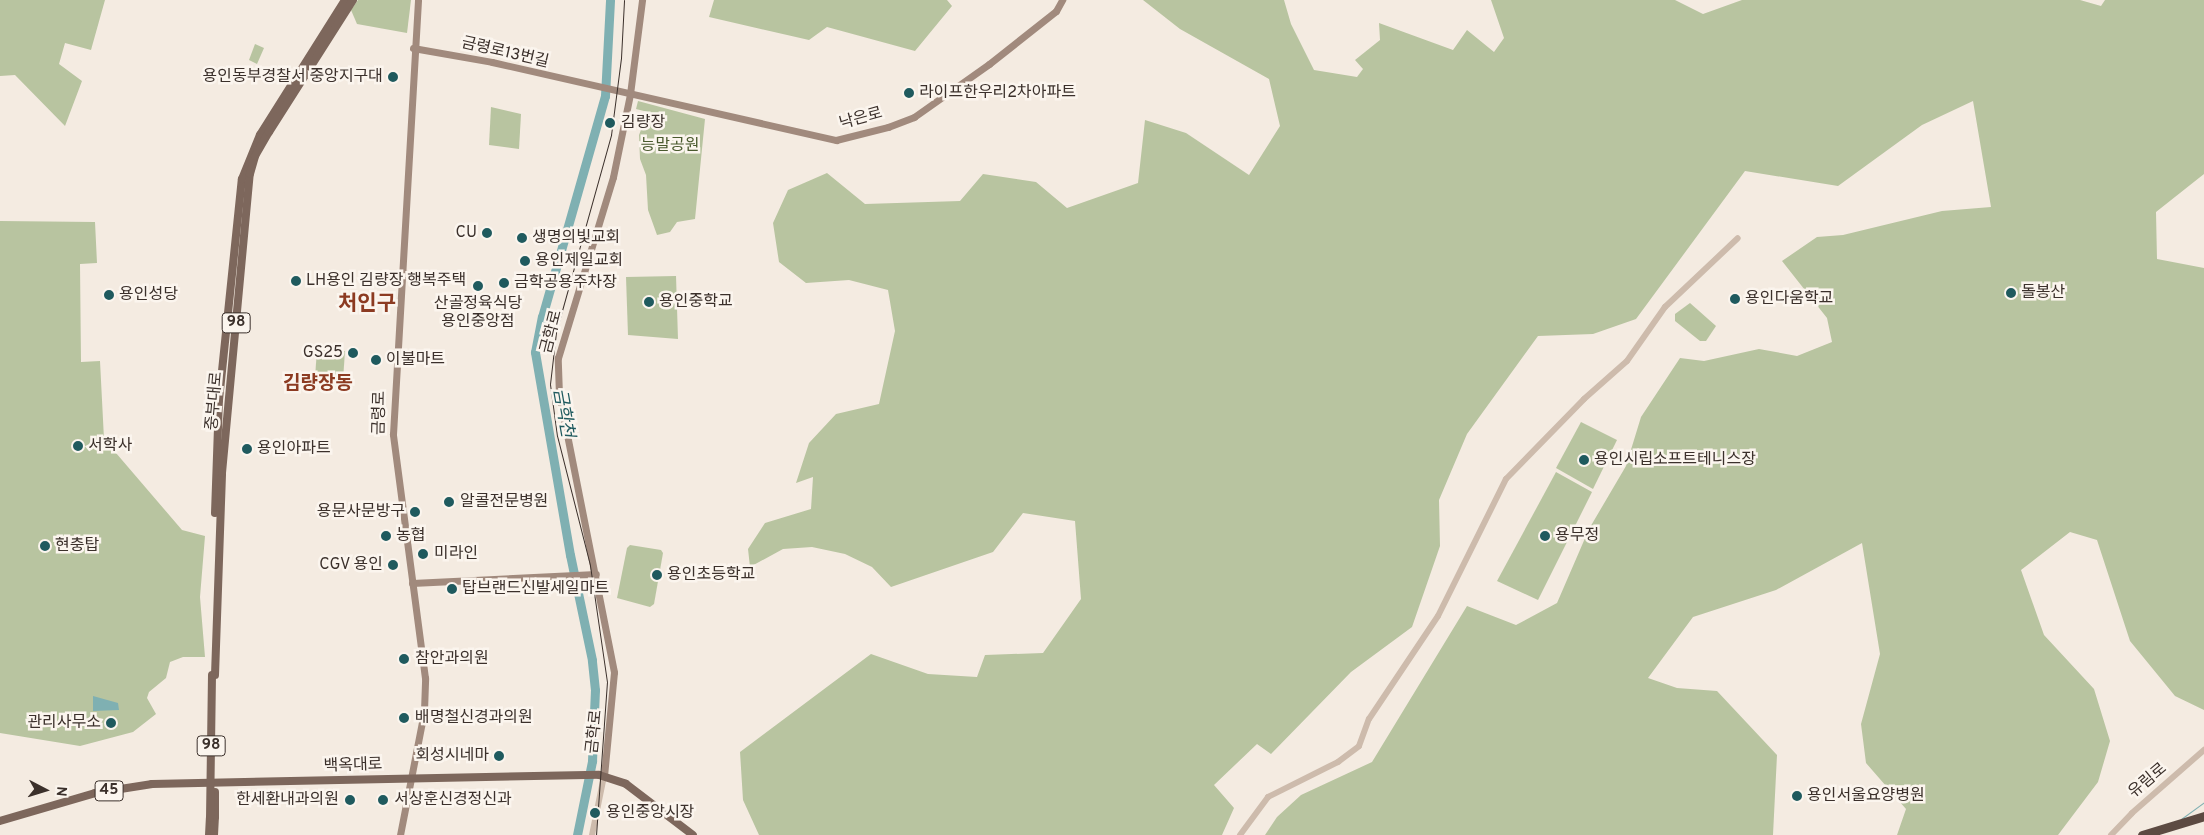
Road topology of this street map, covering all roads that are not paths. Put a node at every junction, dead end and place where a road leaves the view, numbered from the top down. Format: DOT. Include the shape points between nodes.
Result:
graph roads {
  1 [pos="345,0"];
  2 [pos="353,0"];
  3 [pos="418,0"];
  4 [pos="642,0"];
  5 [pos="1062,0"];
  6 [pos="413,48"];
  7 [pos="591,87"];
  8 [pos="630,94"];
  9 [pos="1738,238"];
  10 [pos="595,574"];
  11 [pos="412,583"];
  12 [pos="214,675"];
  13 [pos="2204,750"];
  14 [pos="601,776"];
  15 [pos="411,778"];
  16 [pos="2204,816"];
  17 [pos="213,818"];
  18 [pos="0,821"];
  19 [pos="209,835"];
  20 [pos="214,835"];
  21 [pos="400,835"];
  22 [pos="592,835"];
  23 [pos="693,835"];
  24 [pos="1240,835"];
  25 [pos="2111,835"];
  26 [pos="2142,835"];
  1 -- 12 [label="main road, 중부대로 / 98" via="260,135 240,186 219,400"];
  2 -- 12 [label="main road, 중부대로 / 98" via="269,132 250,174 222,473"];
  3 -- 6 [label="main road, 금령로"];
  4 -- 8 [label="main road, 금학로"];
  5 -- 8 [label="main road, 낙은로" via="1056,11 914,116 888,128 836,140"];
  6 -- 7 [label="main road, 금령로13번길" via="492,62"];
  6 -- 11 [label="main road, 금령로" via="393,434"];
  7 -- 8 [label="main road, 낙은로"];
  8 -- 10 [label="main road, 금학로" via="613,177 558,358 559,395"];
  9 -- 24 [label="street" via="1665,307 1627,361 1584,399 1506,479 1438,616 1369,719 1359,746 1338,762 1268,797"];
  10 -- 11 [label="main road"];
  10 -- 14 [label="main road, 금학로" via="614,672"];
  11 -- 15 [label="main road, 금령로" via="425,678 424,711"];
  12 -- 17 [label="main road, 중부대로 / 98, bridge"];
  13 -- 25 [label="street, 유림로"];
  14 -- 15 [label="main road, 백옥대로 / 45"];
  14 -- 22 [label="street, 금학로"];
  14 -- 23 [label="main road, 백옥대로 / 45" via="626,784"];
  15 -- 18 [label="main road, 백옥대로 / 45" via="152,784 95,794"];
  15 -- 21 [label="main road, 금령로"];
  16 -- 26 [label="highway"];
  17 -- 19 [label="main road, 중부대로 / 98"];
  17 -- 20 [label="main road, 중부대로 / 98"];
}
